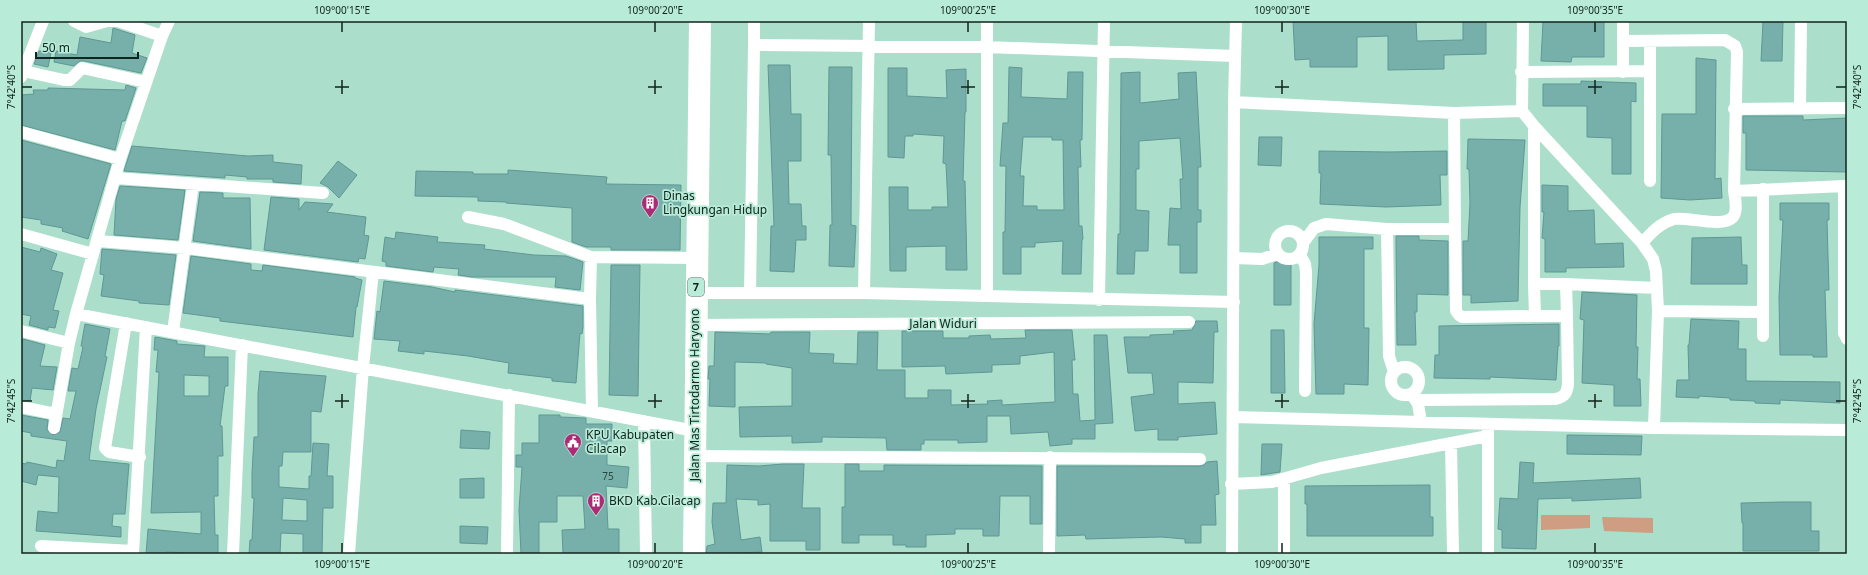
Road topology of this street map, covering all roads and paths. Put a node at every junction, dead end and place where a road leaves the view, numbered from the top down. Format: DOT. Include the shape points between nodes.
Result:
graph roads {
  1 [pos="43,21"];
  2 [pos="74,21"];
  3 [pos="169,21"];
  4 [pos="700,21"];
  5 [pos="754,21"];
  6 [pos="869,21"];
  7 [pos="987,21"];
  8 [pos="1104,21"];
  9 [pos="1236,21"];
  10 [pos="1522,21"];
  11 [pos="1623,21"];
  12 [pos="1801,21"];
  13 [pos="162,36"];
  14 [pos="1650,40"];
  15 [pos="1623,41"];
  16 [pos="754,45"];
  17 [pos="869,46"];
  18 [pos="986,47"];
  19 [pos="1102,52"];
  20 [pos="1235,56"];
  21 [pos="1650,71"];
  22 [pos="1521,72"];
  23 [pos="1623,72"];
  24 [pos="22,74"];
  25 [pos="146,82"];
  26 [pos="1234,102"];
  27 [pos="1800,108"];
  28 [pos="1847,108"];
  29 [pos="1734,109"];
  30 [pos="1522,111"];
  31 [pos="1454,113"];
  32 [pos="1534,126"];
  33 [pos="21,132"];
  34 [pos="120,159"];
  35 [pos="116,178"];
  36 [pos="1650,181"];
  37 [pos="193,184"];
  38 [pos="1846,186"];
  39 [pos="1763,190"];
  40 [pos="1734,191"];
  41 [pos="323,193"];
  42 [pos="468,217"];
  43 [pos="1387,229"];
  44 [pos="1455,229"];
  45 [pos="21,234"];
  46 [pos="98,241"];
  47 [pos="1303,243"];
  48 [pos="1642,243"];
  49 [pos="185,248"];
  50 [pos="93,254"];
  51 [pos="1277,254"];
  52 [pos="1300,255"];
  53 [pos="591,257"];
  54 [pos="697,258"];
  55 [pos="1234,258"];
  56 [pos="374,272"];
  57 [pos="1534,284"];
  58 [pos="1566,284"];
  59 [pos="1657,288"];
  60 [pos="696,293"];
  61 [pos="750,293"];
  62 [pos="864,294"];
  63 [pos="987,296"];
  64 [pos="590,299"];
  65 [pos="1099,300"];
  66 [pos="1234,302"];
  67 [pos="1658,311"];
  68 [pos="1763,312"];
  69 [pos="76,314"];
  70 [pos="1535,316"];
  71 [pos="1567,316"];
  72 [pos="1189,322"];
  73 [pos="126,323"];
  74 [pos="696,325"];
  75 [pos="146,327"];
  76 [pos="21,331"];
  77 [pos="174,332"];
  78 [pos="1763,336"];
  79 [pos="1847,339"];
  80 [pos="69,343"];
  81 [pos="242,345"];
  82 [pos="363,367"];
  83 [pos="1394,372"];
  84 [pos="1305,391"];
  85 [pos="509,395"];
  86 [pos="1414,397"];
  87 [pos="21,407"];
  88 [pos="592,411"];
  89 [pos="56,414"];
  90 [pos="1232,417"];
  91 [pos="644,421"];
  92 [pos="1421,422"];
  93 [pos="1488,423"];
  94 [pos="54,428"];
  95 [pos="1654,428"];
  96 [pos="1847,430"];
  97 [pos="695,431"];
  98 [pos="1488,436"];
  99 [pos="1451,443"];
  100 [pos="695,456"];
  101 [pos="140,457"];
  102 [pos="1050,457"];
  103 [pos="1200,459"];
  104 [pos="1284,479"];
  105 [pos="1231,484"];
  106 [pos="41,546"];
  107 [pos="133,552"];
  108 [pos="233,554"];
  109 [pos="349,554"];
  110 [pos="507,554"];
  111 [pos="646,554"];
  112 [pos="694,554"];
  113 [pos="1049,554"];
  114 [pos="1232,554"];
  115 [pos="1284,554"];
  116 [pos="1453,554"];
  117 [pos="1488,554"];
  1 -- 24 [label="street"];
  2 -- 13 [label="street" via="86,27 107,21 118,21"];
  3 -- 13 [label="street"];
  4 -- 54 [label="highway, Jalan Mas Tirtodarmo Haryono / 7"];
  5 -- 16 [label="street"];
  6 -- 17 [label="street"];
  7 -- 18 [label="street"];
  8 -- 19 [label="street"];
  9 -- 20 [label="street"];
  10 -- 22 [label="street"];
  11 -- 15 [label="street"];
  12 -- 27 [label="street"];
  13 -- 25 [label="street"];
  14 -- 15 [label="street"];
  14 -- 21 [label="street"];
  14 -- 29 [label="street" via="1725,40 1735,46 1737,52"];
  15 -- 23 [label="street"];
  16 -- 17 [label="street"];
  16 -- 61 [label="street"];
  17 -- 18 [label="street"];
  17 -- 62 [label="street"];
  18 -- 19 [label="street"];
  18 -- 63 [label="street"];
  19 -- 20 [label="street"];
  19 -- 65 [label="street"];
  20 -- 26 [label="street"];
  21 -- 23 [label="street"];
  21 -- 36 [label="street"];
  22 -- 23 [label="street"];
  22 -- 30 [label="street"];
  24 -- 25 [label="street" via="70,80 82,68"];
  25 -- 34 [label="street"];
  26 -- 31 [label="street"];
  26 -- 55 [label="street"];
  27 -- 28 [label="street"];
  27 -- 29 [label="street"];
  29 -- 40 [label="street"];
  30 -- 31 [label="street"];
  30 -- 32 [label="street"];
  31 -- 44 [label="street"];
  32 -- 48 [label="street"];
  32 -- 57 [label="street"];
  33 -- 34 [label="street"];
  34 -- 35 [label="street"];
  35 -- 37 [label="street"];
  35 -- 46 [label="street"];
  37 -- 41 [label="street"];
  37 -- 49 [label="street"];
  38 -- 39 [label="street"];
  38 -- 79 [label="street" via="1844,333"];
  39 -- 40 [label="street"];
  39 -- 68 [label="street"];
  40 -- 48 [label="street" via="1733,218 1710,222 1675,219 1663,223"];
  42 -- 53 [label="street" via="504,224"];
  43 -- 44 [label="street"];
  43 -- 47 [label="street" via="1321,225 1314,228"];
  43 -- 83 [label="street" via="1389,356"];
  44 -- 70 [label="street" via="1456,308 1459,315"];
  45 -- 50 [label="street"];
  46 -- 49 [label="street"];
  46 -- 50 [label="street"];
  47 -- 51 [label="street" via="1296,232 1283,232 1275,242"];
  47 -- 52 [label="street"];
  48 -- 59 [label="street" via="1653,259"];
  49 -- 56 [label="street"];
  49 -- 77 [label="street"];
  50 -- 69 [label="street"];
  51 -- 52 [label="street" via="1289,260"];
  51 -- 55 [label="street" via="1262,259"];
  52 -- 84 [label="street" via="1306,272"];
  53 -- 54 [label="street"];
  53 -- 64 [label="street"];
  54 -- 60 [label="highway, Jalan Mas Tirtodarmo Haryono / 7"];
  55 -- 66 [label="street"];
  56 -- 64 [label="street"];
  56 -- 82 [label="street"];
  57 -- 58 [label="street"];
  57 -- 70 [label="street"];
  58 -- 59 [label="street"];
  58 -- 71 [label="street"];
  59 -- 67 [label="street"];
  60 -- 61 [label="street"];
  60 -- 74 [label="highway, Jalan Mas Tirtodarmo Haryono / 7"];
  61 -- 62 [label="street"];
  62 -- 63 [label="street"];
  63 -- 65 [label="street"];
  64 -- 88 [label="street"];
  65 -- 66 [label="street"];
  66 -- 90 [label="street"];
  67 -- 68 [label="street"];
  67 -- 95 [label="street"];
  68 -- 78 [label="street"];
  69 -- 73 [label="street"];
  69 -- 80 [label="street"];
  70 -- 71 [label="street"];
  71 -- 86 [label="street" via="1568,384 1563,397"];
  72 -- 74 [label="street, Jalan Widuri"];
  73 -- 75 [label="street"];
  73 -- 101 [label="street" via="105,448 109,452"];
  74 -- 97 [label="highway, Jalan Mas Tirtodarmo Haryono / 7"];
  75 -- 77 [label="street"];
  75 -- 101 [label="street"];
  76 -- 80 [label="street"];
  77 -- 81 [label="street"];
  80 -- 89 [label="street"];
  81 -- 82 [label="street"];
  81 -- 108 [label="street"];
  82 -- 85 [label="street"];
  82 -- 109 [label="street"];
  83 -- 86 [label="street" via="1391,384 1394,390 1399,394"];
  83 -- 86 [label="street" via="1405,366 1416,372 1419,384"];
  85 -- 88 [label="street"];
  85 -- 110 [label="street"];
  86 -- 92 [label="street"];
  87 -- 89 [label="street"];
  88 -- 91 [label="street"];
  89 -- 94 [label="street"];
  90 -- 92 [label="street"];
  90 -- 105 [label="street"];
  91 -- 97 [label="street"];
  91 -- 111 [label="street"];
  92 -- 93 [label="street"];
  93 -- 95 [label="street"];
  93 -- 98 [label="street"];
  95 -- 96 [label="street"];
  97 -- 100 [label="highway, Jalan Mas Tirtodarmo Haryono / 7"];
  98 -- 99 [label="street"];
  98 -- 117 [label="street"];
  99 -- 104 [label="street" via="1321,468"];
  99 -- 116 [label="street"];
  100 -- 102 [label="street"];
  100 -- 112 [label="highway, Jalan Mas Tirtodarmo Haryono / 7"];
  101 -- 107 [label="street"];
  102 -- 103 [label="street"];
  102 -- 113 [label="street"];
  104 -- 105 [label="street" via="1264,483"];
  104 -- 115 [label="street"];
  105 -- 114 [label="street"];
  106 -- 107 [label="street"];
}
